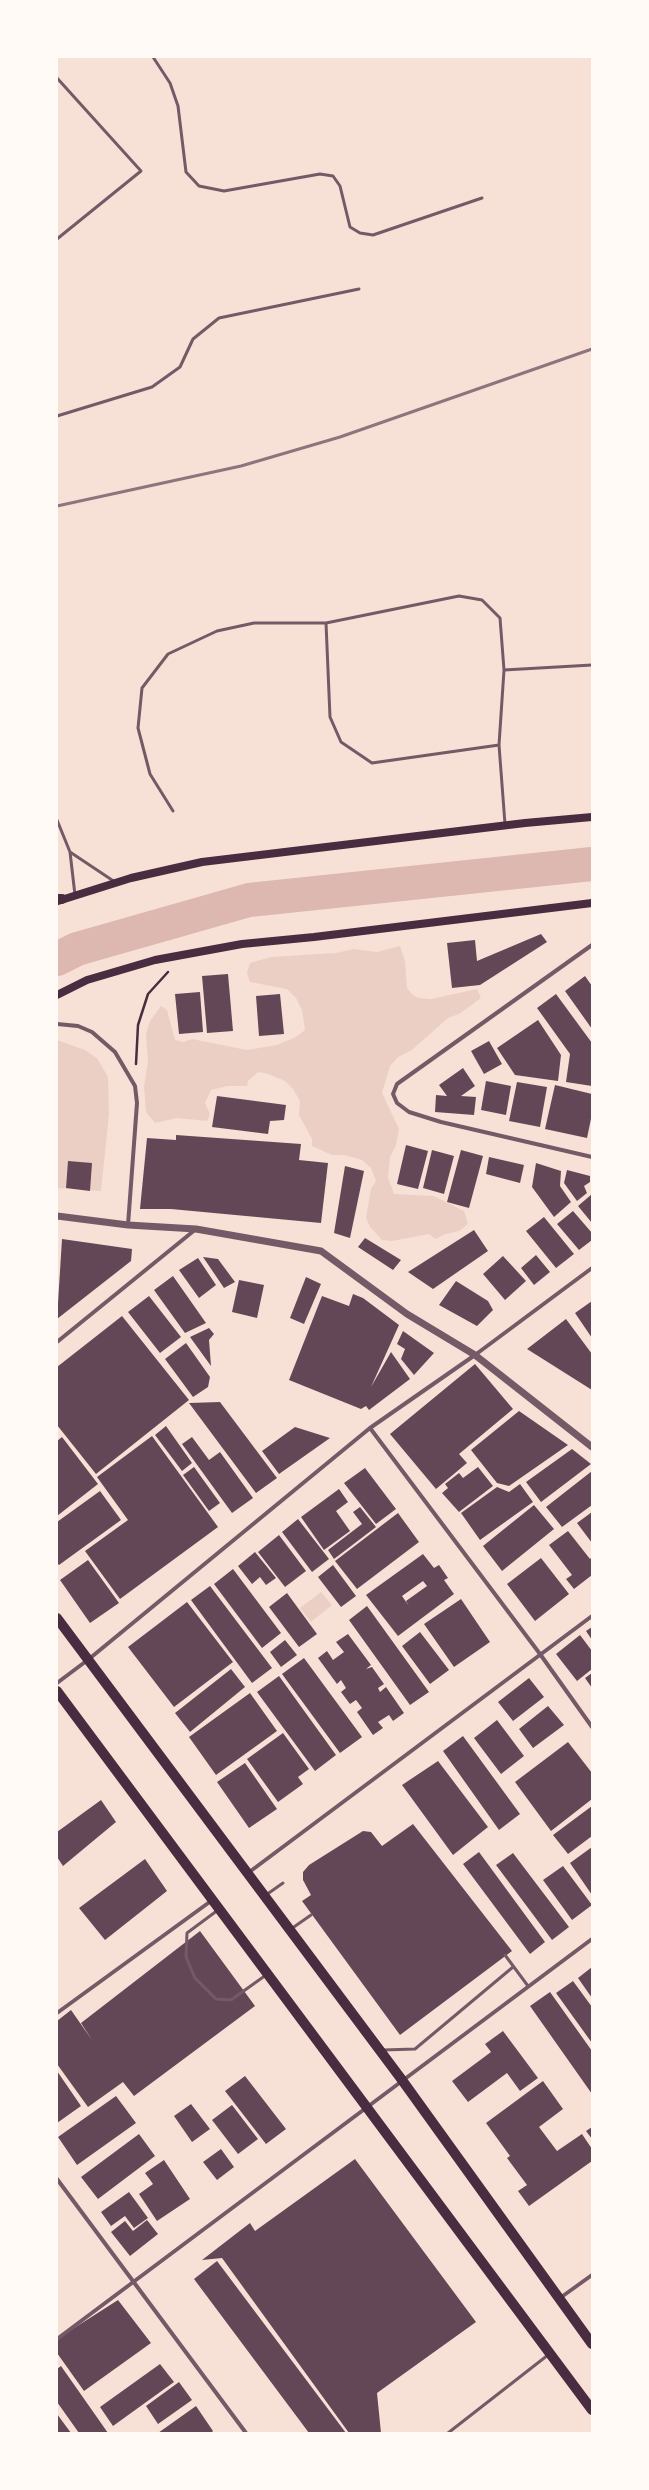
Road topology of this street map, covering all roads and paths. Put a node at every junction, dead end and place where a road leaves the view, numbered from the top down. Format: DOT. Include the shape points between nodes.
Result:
graph roads {
  1 [pos="153,57"];
  2 [pos="57,78"];
  3 [pos="482,198"];
  4 [pos="57,239"];
  5 [pos="359,289"];
  6 [pos="57,416"];
  7 [pos="326,623"];
  8 [pos="592,665"];
  9 [pos="504,670"];
  10 [pos="499,745"];
  11 [pos="173,811"];
  12 [pos="592,817"];
  13 [pos="57,820"];
  14 [pos="506,825"];
  15 [pos="70,852"];
  16 [pos="116,883"];
  17 [pos="75,895"];
  18 [pos="59,900"];
  19 [pos="592,903"];
  20 [pos="592,945"];
  21 [pos="185,954"];
  22 [pos="57,995"];
  23 [pos="57,1024"];
  24 [pos="135,1086"];
  25 [pos="592,1158"];
  26 [pos="57,1216"];
  27 [pos="128,1225"];
  28 [pos="196,1229"];
  29 [pos="592,1268"];
  30 [pos="57,1342"];
  31 [pos="475,1355"];
  32 [pos="370,1428"];
  33 [pos="592,1447"];
  34 [pos="592,1616"];
  35 [pos="57,1618"];
  36 [pos="540,1654"];
  37 [pos="89,1659"];
  38 [pos="57,1683"];
  39 [pos="57,1691"];
  40 [pos="592,1727"];
  41 [pos="247,1874"];
  42 [pos="283,1883"];
  43 [pos="265,1896"];
  44 [pos="211,1901"];
  45 [pos="218,1910"];
  46 [pos="311,1915"];
  47 [pos="290,1930"];
  48 [pos="592,1939"];
  49 [pos="505,1955"];
  50 [pos="513,1967"];
  51 [pos="266,1975"];
  52 [pos="528,1986"];
  53 [pos="57,2013"];
  54 [pos="379,2050"];
  55 [pos="402,2080"];
  56 [pos="367,2108"];
  57 [pos="57,2179"];
  58 [pos="592,2275"];
  59 [pos="134,2281"];
  60 [pos="560,2298"];
  61 [pos="57,2339"];
  62 [pos="592,2344"];
  63 [pos="551,2353"];
  64 [pos="592,2410"];
  65 [pos="246,2433"];
  66 [pos="448,2433"];
  1 -- 3 [label="lane" via="170,83 178,106 186,172 199,186 224,191 320,174 333,176 340,186 350,227 360,233 373,235"];
  2 -- 4 [label="lane" via="141,171"];
  5 -- 6 [label="lane" via="219,318 193,339 180,367 152,387"];
  7 -- 9 [label="lane" via="459,596 482,600 500,618"];
  7 -- 10 [label="lane" via="330,717 341,742 372,763"];
  7 -- 11 [label="lane" via="254,623 217,631 168,654 142,688 138,728 150,774"];
  8 -- 9 [label="lane"];
  9 -- 10 [label="lane"];
  10 -- 14 [label="lane"];
  12 -- 14 [label="main road"];
  13 -- 15 [label="lane"];
  14 -- 16 [label="main road" via="202,862"];
  15 -- 16 [label="lane"];
  15 -- 17 [label="lane"];
  16 -- 17 [label="main road"];
  17 -- 18 [label="main road"];
  19 -- 21 [label="main road" via="314,938 242,944"];
  20 -- 25 [label="street" via="397,1084 393,1094 397,1103 409,1112"];
  21 -- 22 [label="main road" via="88,980"];
  21 -- 24 [label="path" via="148,994 138,1025"];
  23 -- 24 [label="street" via="78,1026 92,1032 115,1052"];
  24 -- 27 [label="street" via="137,1104"];
  26 -- 27 [label="street"];
  27 -- 28 [label="street"];
  28 -- 30 [label="street"];
  28 -- 31 [label="street" via="322,1251 407,1314"];
  29 -- 31 [label="street"];
  31 -- 32 [label="street"];
  31 -- 33 [label="street"];
  32 -- 36 [label="street"];
  32 -- 37 [label="street"];
  34 -- 36 [label="street"];
  35 -- 37 [label="main road"];
  36 -- 40 [label="street"];
  36 -- 41 [label="street"];
  37 -- 38 [label="street"];
  37 -- 41 [label="main road"];
  39 -- 44 [label="main road"];
  41 -- 43 [label="main road"];
  42 -- 43 [label="lane"];
  43 -- 47 [label="main road"];
  44 -- 45 [label="main road"];
  44 -- 53 [label="street"];
  45 -- 51 [label="main road"];
  45 -- 51 [label="lane" via="187,1933 186,1957 195,1978 216,1999 231,2000"];
  46 -- 47 [label="lane"];
  47 -- 54 [label="main road"];
  48 -- 52 [label="street"];
  49 -- 50 [label="lane"];
  50 -- 52 [label="lane"];
  50 -- 54 [label="lane" via="415,2049"];
  51 -- 56 [label="main road"];
  52 -- 55 [label="street"];
  54 -- 55 [label="main road"];
  55 -- 56 [label="street"];
  55 -- 60 [label="main road"];
  56 -- 59 [label="street"];
  56 -- 63 [label="main road"];
  57 -- 59 [label="street"];
  58 -- 60 [label="street"];
  59 -- 61 [label="street"];
  59 -- 65 [label="street"];
  60 -- 62 [label="main road"];
  63 -- 64 [label="main road"];
  63 -- 66 [label="lane"];
}
